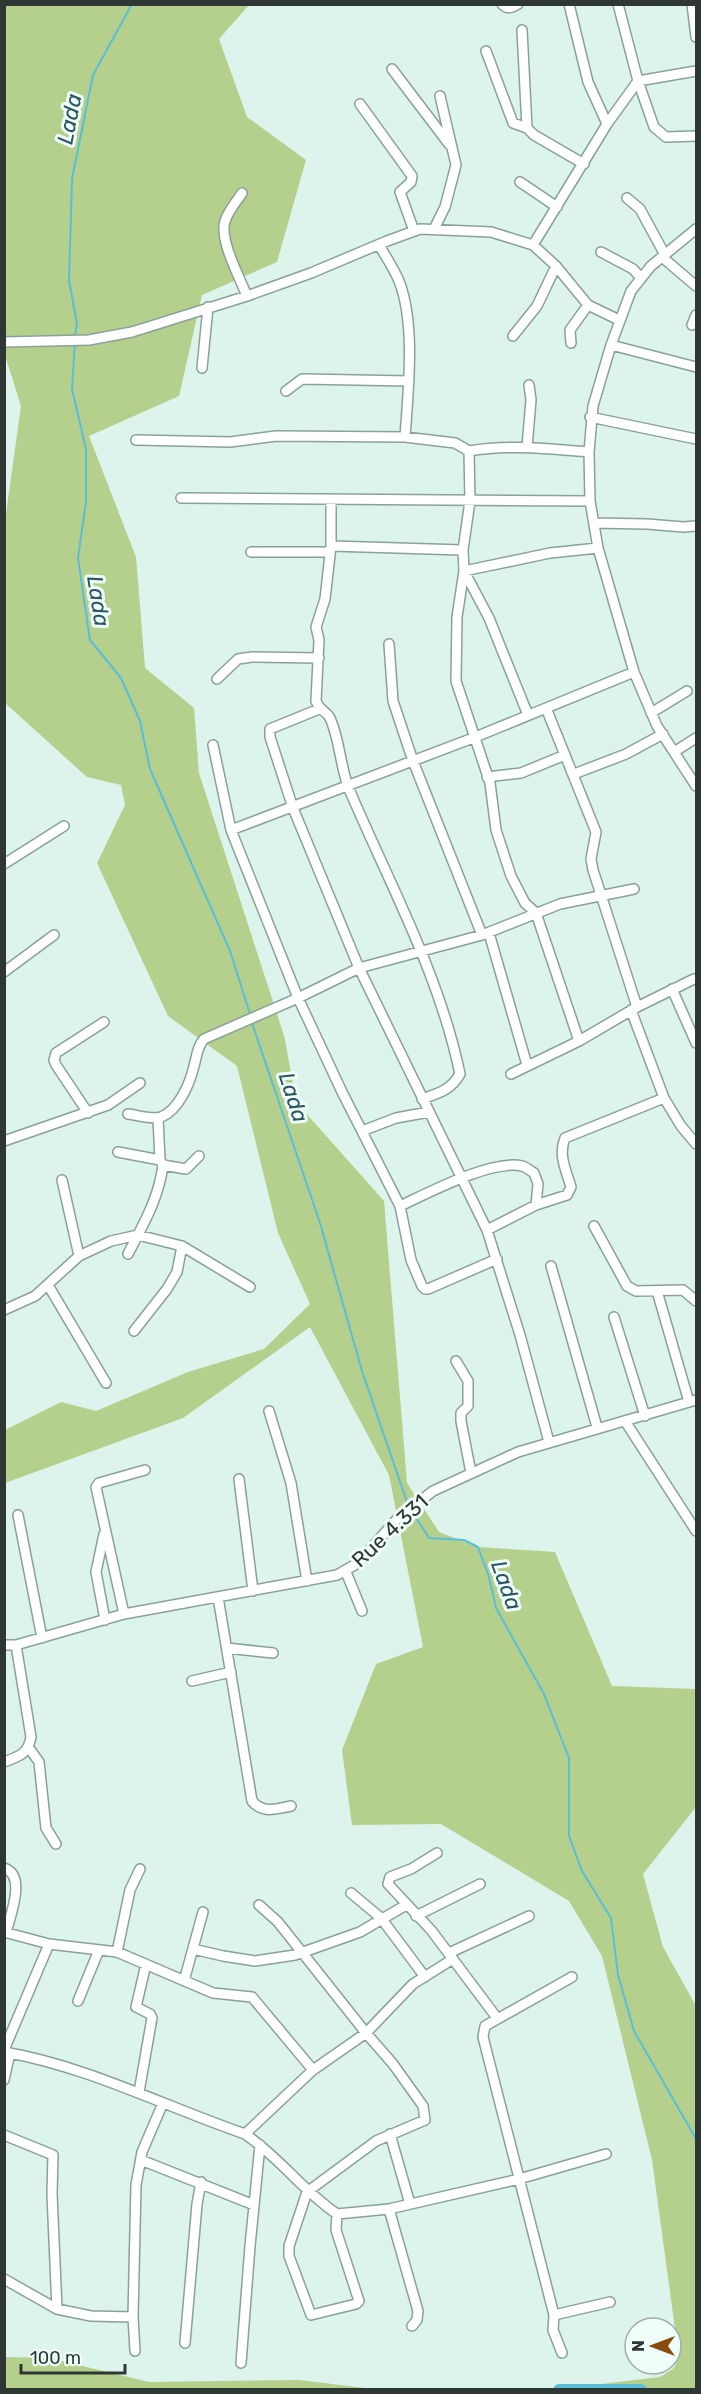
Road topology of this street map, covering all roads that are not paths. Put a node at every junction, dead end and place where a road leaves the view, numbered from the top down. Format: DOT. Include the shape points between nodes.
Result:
graph roads {
  1 [pos="502,4"];
  2 [pos="518,4"];
  3 [pos="569,4"];
  4 [pos="618,4"];
  5 [pos="692,4"];
  6 [pos="522,30"];
  7 [pos="696,37"];
  8 [pos="486,51"];
  9 [pos="392,69"];
  10 [pos="696,71"];
  11 [pos="638,81"];
  12 [pos="440,96"];
  13 [pos="360,104"];
  14 [pos="607,124"];
  15 [pos="527,128"];
  16 [pos="696,136"];
  17 [pos="452,148"];
  18 [pos="584,164"];
  19 [pos="520,182"];
  20 [pos="242,193"];
  21 [pos="627,198"];
  22 [pos="557,207"];
  23 [pos="434,229"];
  24 [pos="696,229"];
  25 [pos="414,231"];
  26 [pos="380,245"];
  27 [pos="533,245"];
  28 [pos="601,252"];
  29 [pos="663,256"];
  30 [pos="556,266"];
  31 [pos="641,278"];
  32 [pos="696,286"];
  33 [pos="247,296"];
  34 [pos="588,305"];
  35 [pos="208,307"];
  36 [pos="696,315"];
  37 [pos="619,320"];
  38 [pos="692,325"];
  39 [pos="513,336"];
  40 [pos="4,342"];
  41 [pos="571,344"];
  42 [pos="611,345"];
  43 [pos="696,367"];
  44 [pos="202,368"];
  45 [pos="409,381"];
  46 [pos="529,385"];
  47 [pos="286,391"];
  48 [pos="590,417"];
  49 [pos="405,437"];
  50 [pos="696,439"];
  51 [pos="136,440"];
  52 [pos="527,447"];
  53 [pos="469,451"];
  54 [pos="588,452"];
  55 [pos="181,498"];
  56 [pos="331,500"];
  57 [pos="470,501"];
  58 [pos="590,501"];
  59 [pos="594,523"];
  60 [pos="696,526"];
  61 [pos="598,548"];
  62 [pos="330,549"];
  63 [pos="463,550"];
  64 [pos="251,552"];
  65 [pos="464,571"];
  66 [pos="389,644"];
  67 [pos="319,658"];
  68 [pos="634,672"];
  69 [pos="217,679"];
  70 [pos="687,691"];
  71 [pos="546,708"];
  72 [pos="319,709"];
  73 [pos="651,713"];
  74 [pos="528,715"];
  75 [pos="663,734"];
  76 [pos="473,738"];
  77 [pos="696,738"];
  78 [pos="213,745"];
  79 [pos="674,753"];
  80 [pos="565,754"];
  81 [pos="413,761"];
  82 [pos="574,774"];
  83 [pos="487,777"];
  84 [pos="348,786"];
  85 [pos="696,786"];
  86 [pos="294,808"];
  87 [pos="64,826"];
  88 [pos="231,830"];
  89 [pos="4,864"];
  90 [pos="634,889"];
  91 [pos="600,896"];
  92 [pos="536,913"];
  93 [pos="54,934"];
  94 [pos="486,934"];
  95 [pos="421,950"];
  96 [pos="359,968"];
  97 [pos="4,972"];
  98 [pos="694,979"];
  99 [pos="672,989"];
  100 [pos="298,998"];
  101 [pos="634,1009"];
  102 [pos="104,1022"];
  103 [pos="579,1041"];
  104 [pos="696,1043"];
  105 [pos="527,1065"];
  106 [pos="511,1074"];
  107 [pos="140,1083"];
  108 [pos="664,1098"];
  109 [pos="422,1099"];
  110 [pos="429,1112"];
  111 [pos="87,1113"];
  112 [pos="128,1114"];
  113 [pos="158,1118"];
  114 [pos="362,1131"];
  115 [pos="4,1141"];
  116 [pos="696,1144"];
  117 [pos="118,1152"];
  118 [pos="199,1156"];
  119 [pos="161,1163"];
  120 [pos="461,1179"];
  121 [pos="62,1180"];
  122 [pos="536,1205"];
  123 [pos="400,1206"];
  124 [pos="594,1226"];
  125 [pos="487,1230"];
  126 [pos="138,1235"];
  127 [pos="182,1246"];
  128 [pos="128,1254"];
  129 [pos="78,1256"];
  130 [pos="497,1259"];
  131 [pos="551,1266"];
  132 [pos="48,1285"];
  133 [pos="250,1287"];
  134 [pos="657,1291"];
  135 [pos="696,1301"];
  136 [pos="4,1310"];
  137 [pos="614,1317"];
  138 [pos="134,1331"];
  139 [pos="456,1361"];
  140 [pos="106,1383"];
  141 [pos="693,1401"];
  142 [pos="269,1411"];
  143 [pos="645,1416"];
  144 [pos="625,1421"];
  145 [pos="597,1427"];
  146 [pos="549,1442"];
  147 [pos="145,1470"];
  148 [pos="471,1473"];
  149 [pos="239,1479"];
  150 [pos="18,1515"];
  151 [pos="105,1530"];
  152 [pos="696,1531"];
  153 [pos="346,1572"];
  154 [pos="307,1581"];
  155 [pos="253,1591"];
  156 [pos="218,1597"];
  157 [pos="362,1611"];
  158 [pos="124,1614"];
  159 [pos="105,1620"];
  160 [pos="42,1638"];
  161 [pos="4,1645"];
  162 [pos="15,1645"];
  163 [pos="227,1648"];
  164 [pos="273,1653"];
  165 [pos="231,1672"];
  166 [pos="192,1681"];
  167 [pos="29,1748"];
  168 [pos="4,1762"];
  169 [pos="291,1806"];
  170 [pos="56,1844"];
  171 [pos="437,1853"];
  172 [pos="4,1868"];
  173 [pos="140,1869"];
  174 [pos="480,1884"];
  175 [pos="351,1893"];
  176 [pos="259,1905"];
  177 [pos="406,1905"];
  178 [pos="203,1912"];
  179 [pos="416,1916"];
  180 [pos="529,1916"];
  181 [pos="381,1918"];
  182 [pos="5,1933"];
  183 [pos="49,1944"];
  184 [pos="194,1949"];
  185 [pos="99,1950"];
  186 [pos="117,1952"];
  187 [pos="301,1953"];
  188 [pos="451,1956"];
  189 [pos="146,1965"];
  190 [pos="425,1977"];
  191 [pos="572,1977"];
  192 [pos="184,1981"];
  193 [pos="78,2001"];
  194 [pos="497,2018"];
  195 [pos="366,2033"];
  196 [pos="6,2052"];
  197 [pos="313,2070"];
  198 [pos="4,2080"];
  199 [pos="139,2092"];
  200 [pos="163,2103"];
  201 [pos="245,2134"];
  202 [pos="390,2134"];
  203 [pos="4,2135"];
  204 [pos="260,2145"];
  205 [pos="606,2154"];
  206 [pos="141,2160"];
  207 [pos="519,2179"];
  208 [pos="201,2182"];
  209 [pos="307,2192"];
  210 [pos="410,2204"];
  211 [pos="254,2205"];
  212 [pos="389,2210"];
  213 [pos="337,2214"];
  214 [pos="4,2279"];
  215 [pos="610,2302"];
  216 [pos="57,2309"];
  217 [pos="554,2314"];
  218 [pos="133,2317"];
  219 [pos="412,2325"];
  220 [pos="185,2343"];
  221 [pos="135,2350"];
  222 [pos="562,2353"];
  223 [pos="241,2362"];
  1 -- 2 [label="street" via="512,8"];
  3 -- 14 [label="street" via="588,82"];
  4 -- 11 [label="street"];
  5 -- 7 [label="street"];
  6 -- 15 [label="street"];
  8 -- 15 [label="street" via="513,123"];
  9 -- 17 [label="street"];
  10 -- 11 [label="street"];
  11 -- 14 [label="street"];
  11 -- 16 [label="street" via="659,134"];
  12 -- 17 [label="street"];
  13 -- 25 [label="street" via="412,176 400,192"];
  14 -- 18 [label="street"];
  15 -- 18 [label="street"];
  17 -- 23 [label="street" via="454,179"];
  18 -- 22 [label="street"];
  19 -- 22 [label="street"];
  20 -- 33 [label="street" via="225,219 224,229"];
  21 -- 29 [label="street" via="643,214"];
  22 -- 27 [label="street"];
  23 -- 25 [label="street"];
  23 -- 27 [label="street" via="491,232"];
  24 -- 29 [label="street"];
  25 -- 26 [label="street"];
  26 -- 33 [label="street"];
  26 -- 45 [label="street" via="404,296"];
  27 -- 30 [label="street"];
  28 -- 31 [label="street" via="633,269"];
  29 -- 31 [label="street"];
  29 -- 32 [label="street"];
  30 -- 34 [label="street"];
  30 -- 39 [label="street" via="537,306"];
  31 -- 37 [label="street"];
  33 -- 35 [label="street"];
  34 -- 37 [label="street"];
  34 -- 41 [label="street" via="570,330"];
  35 -- 40 [label="street" via="132,332 89,340"];
  35 -- 44 [label="street"];
  36 -- 38 [label="street"];
  37 -- 42 [label="street"];
  42 -- 43 [label="street"];
  42 -- 48 [label="street"];
  45 -- 47 [label="street" via="302,379"];
  45 -- 49 [label="street"];
  46 -- 52 [label="street"];
  48 -- 50 [label="street"];
  48 -- 54 [label="street"];
  49 -- 51 [label="street" via="276,436 230,442"];
  49 -- 53 [label="street" via="455,443"];
  52 -- 53 [label="street"];
  52 -- 54 [label="street"];
  53 -- 57 [label="street"];
  54 -- 58 [label="street"];
  55 -- 56 [label="street"];
  56 -- 57 [label="street"];
  56 -- 62 [label="street"];
  57 -- 58 [label="street"];
  57 -- 63 [label="street"];
  58 -- 59 [label="street"];
  59 -- 60 [label="street"];
  59 -- 61 [label="street"];
  61 -- 65 [label="street" via="550,553"];
  61 -- 68 [label="street"];
  62 -- 63 [label="street"];
  62 -- 64 [label="street"];
  62 -- 67 [label="street" via="325,599 317,620"];
  63 -- 65 [label="street"];
  65 -- 74 [label="street" via="489,618"];
  65 -- 76 [label="street" via="457,617 456,681"];
  66 -- 81 [label="street" via="393,701"];
  67 -- 69 [label="street" via="238,659"];
  67 -- 72 [label="street"];
  68 -- 71 [label="street"];
  68 -- 73 [label="street"];
  70 -- 73 [label="street"];
  71 -- 74 [label="street"];
  71 -- 80 [label="street"];
  72 -- 84 [label="street" via="330,718"];
  72 -- 86 [label="street" via="270,729"];
  73 -- 75 [label="street"];
  74 -- 76 [label="street"];
  75 -- 79 [label="street"];
  75 -- 82 [label="street" via="626,754"];
  76 -- 81 [label="street"];
  76 -- 83 [label="street"];
  77 -- 79 [label="street"];
  78 -- 88 [label="street"];
  79 -- 85 [label="street"];
  80 -- 82 [label="street"];
  80 -- 83 [label="street" via="521,772"];
  81 -- 84 [label="street"];
  81 -- 94 [label="street"];
  82 -- 91 [label="street" via="596,832 591,859"];
  83 -- 92 [label="street" via="496,830 512,876 525,903"];
  84 -- 86 [label="street"];
  84 -- 95 [label="street"];
  86 -- 88 [label="street"];
  86 -- 96 [label="street"];
  87 -- 89 [label="street"];
  88 -- 100 [label="street"];
  90 -- 91 [label="street"];
  91 -- 92 [label="street"];
  91 -- 101 [label="street"];
  92 -- 94 [label="street"];
  92 -- 103 [label="street"];
  93 -- 97 [label="street"];
  94 -- 95 [label="street"];
  94 -- 105 [label="street"];
  95 -- 96 [label="street"];
  95 -- 109 [label="street" via="453,1041 460,1074 446,1090"];
  96 -- 100 [label="street"];
  96 -- 109 [label="street"];
  98 -- 99 [label="street"];
  99 -- 101 [label="street"];
  99 -- 104 [label="street"];
  100 -- 113 [label="street" via="204,1039 184,1092 172,1109"];
  100 -- 114 [label="street"];
  101 -- 103 [label="street"];
  101 -- 108 [label="street"];
  102 -- 111 [label="street" via="54,1057"];
  103 -- 105 [label="street"];
  105 -- 106 [label="street"];
  107 -- 111 [label="street" via="108,1105"];
  108 -- 116 [label="street"];
  108 -- 122 [label="street" via="565,1138 561,1147 570,1191 567,1196"];
  109 -- 110 [label="street"];
  110 -- 114 [label="street" via="396,1118"];
  110 -- 120 [label="street"];
  111 -- 115 [label="street"];
  112 -- 113 [label="street"];
  113 -- 119 [label="street"];
  114 -- 123 [label="street"];
  117 -- 119 [label="street"];
  118 -- 119 [label="street" via="186,1169"];
  119 -- 126 [label="street" via="155,1201"];
  120 -- 122 [label="street" via="508,1166 524,1166 534,1173 538,1184"];
  120 -- 123 [label="street"];
  120 -- 125 [label="street"];
  121 -- 129 [label="street"];
  122 -- 125 [label="street"];
  123 -- 130 [label="street" via="411,1260 425,1289"];
  124 -- 134 [label="street" via="627,1286 636,1291"];
  125 -- 130 [label="street"];
  126 -- 127 [label="street"];
  126 -- 128 [label="street"];
  126 -- 129 [label="street" via="111,1240"];
  127 -- 133 [label="street"];
  127 -- 138 [label="street" via="177,1272"];
  129 -- 132 [label="street"];
  130 -- 146 [label="street"];
  131 -- 145 [label="street"];
  132 -- 136 [label="street" via="35,1296"];
  132 -- 140 [label="street"];
  134 -- 135 [label="street" via="683,1290"];
  134 -- 141 [label="street"];
  137 -- 143 [label="street"];
  139 -- 148 [label="street" via="468,1381 468,1406 460,1421"];
  141 -- 143 [label="street, Rue 4.331"];
  142 -- 154 [label="street" via="291,1483"];
  143 -- 144 [label="street, Rue 4.331"];
  144 -- 145 [label="street, Rue 4.331"];
  144 -- 152 [label="street"];
  145 -- 146 [label="street, Rue 4.331"];
  146 -- 148 [label="street, Rue 4.331"];
  147 -- 151 [label="street" via="99,1483 97,1493"];
  148 -- 153 [label="street, Rue 4.331" via="433,1491 397,1519"];
  149 -- 155 [label="street"];
  150 -- 160 [label="street"];
  151 -- 158 [label="street"];
  151 -- 159 [label="street" via="96,1572"];
  153 -- 154 [label="street, Rue 4.331"];
  153 -- 157 [label="street"];
  154 -- 155 [label="street, Rue 4.331"];
  155 -- 156 [label="street, Rue 4.331"];
  156 -- 158 [label="street, Rue 4.331"];
  156 -- 163 [label="street"];
  158 -- 159 [label="street, Rue 4.331"];
  159 -- 160 [label="street, Rue 4.331"];
  160 -- 162 [label="street, Rue 4.331"];
  161 -- 162 [label="street, Rue 4.331"];
  162 -- 167 [label="street" via="31,1737"];
  163 -- 164 [label="street"];
  163 -- 165 [label="street"];
  165 -- 166 [label="street"];
  165 -- 169 [label="street" via="252,1801 268,1811"];
  167 -- 168 [label="street" via="23,1755"];
  167 -- 170 [label="street" via="39,1762 46,1828"];
  171 -- 177 [label="street" via="388,1880"];
  172 -- 182 [label="street" via="15,1876 16,1887"];
  173 -- 186 [label="street" via="130,1890"];
  174 -- 179 [label="street"];
  175 -- 181 [label="street"];
  176 -- 187 [label="street" via="278,1922"];
  177 -- 179 [label="street"];
  177 -- 181 [label="street"];
  178 -- 184 [label="street"];
  179 -- 188 [label="street"];
  180 -- 188 [label="street"];
  181 -- 187 [label="street" via="352,1935"];
  181 -- 190 [label="street"];
  182 -- 183 [label="street"];
  183 -- 185 [label="street"];
  183 -- 196 [label="street"];
  184 -- 187 [label="street" via="255,1961"];
  184 -- 192 [label="street"];
  185 -- 186 [label="street"];
  185 -- 193 [label="street"];
  186 -- 189 [label="street"];
  187 -- 195 [label="street"];
  188 -- 190 [label="street"];
  188 -- 194 [label="street"];
  189 -- 192 [label="street"];
  189 -- 199 [label="street" via="136,2007 152,2018"];
  190 -- 195 [label="street" via="413,1984"];
  191 -- 194 [label="street"];
  192 -- 197 [label="street" via="213,1993 252,1997"];
  194 -- 207 [label="street" via="485,2026 483,2037"];
  195 -- 197 [label="street"];
  195 -- 202 [label="street" via="393,2064 426,2116 425,2120"];
  196 -- 198 [label="street"];
  196 -- 199 [label="street"];
  197 -- 201 [label="street"];
  199 -- 200 [label="street"];
  200 -- 201 [label="street"];
  200 -- 206 [label="street"];
  201 -- 204 [label="street"];
  202 -- 209 [label="street"];
  202 -- 210 [label="street"];
  203 -- 216 [label="street" via="53,2155"];
  204 -- 209 [label="street"];
  204 -- 211 [label="street"];
  205 -- 207 [label="street"];
  206 -- 208 [label="street"];
  206 -- 218 [label="street" via="136,2185"];
  207 -- 210 [label="street"];
  207 -- 217 [label="street"];
  208 -- 211 [label="street"];
  208 -- 220 [label="street"];
  209 -- 213 [label="street"];
  209 -- 213 [label="street" via="289,2256 311,2315 359,2301 336,2230"];
  210 -- 212 [label="street"];
  211 -- 223 [label="street"];
  212 -- 213 [label="street"];
  212 -- 219 [label="street" via="418,2311"];
  214 -- 216 [label="street"];
  215 -- 217 [label="street"];
  216 -- 218 [label="street" via="91,2316"];
  217 -- 222 [label="street" via="553,2330"];
  218 -- 221 [label="street"];
}
